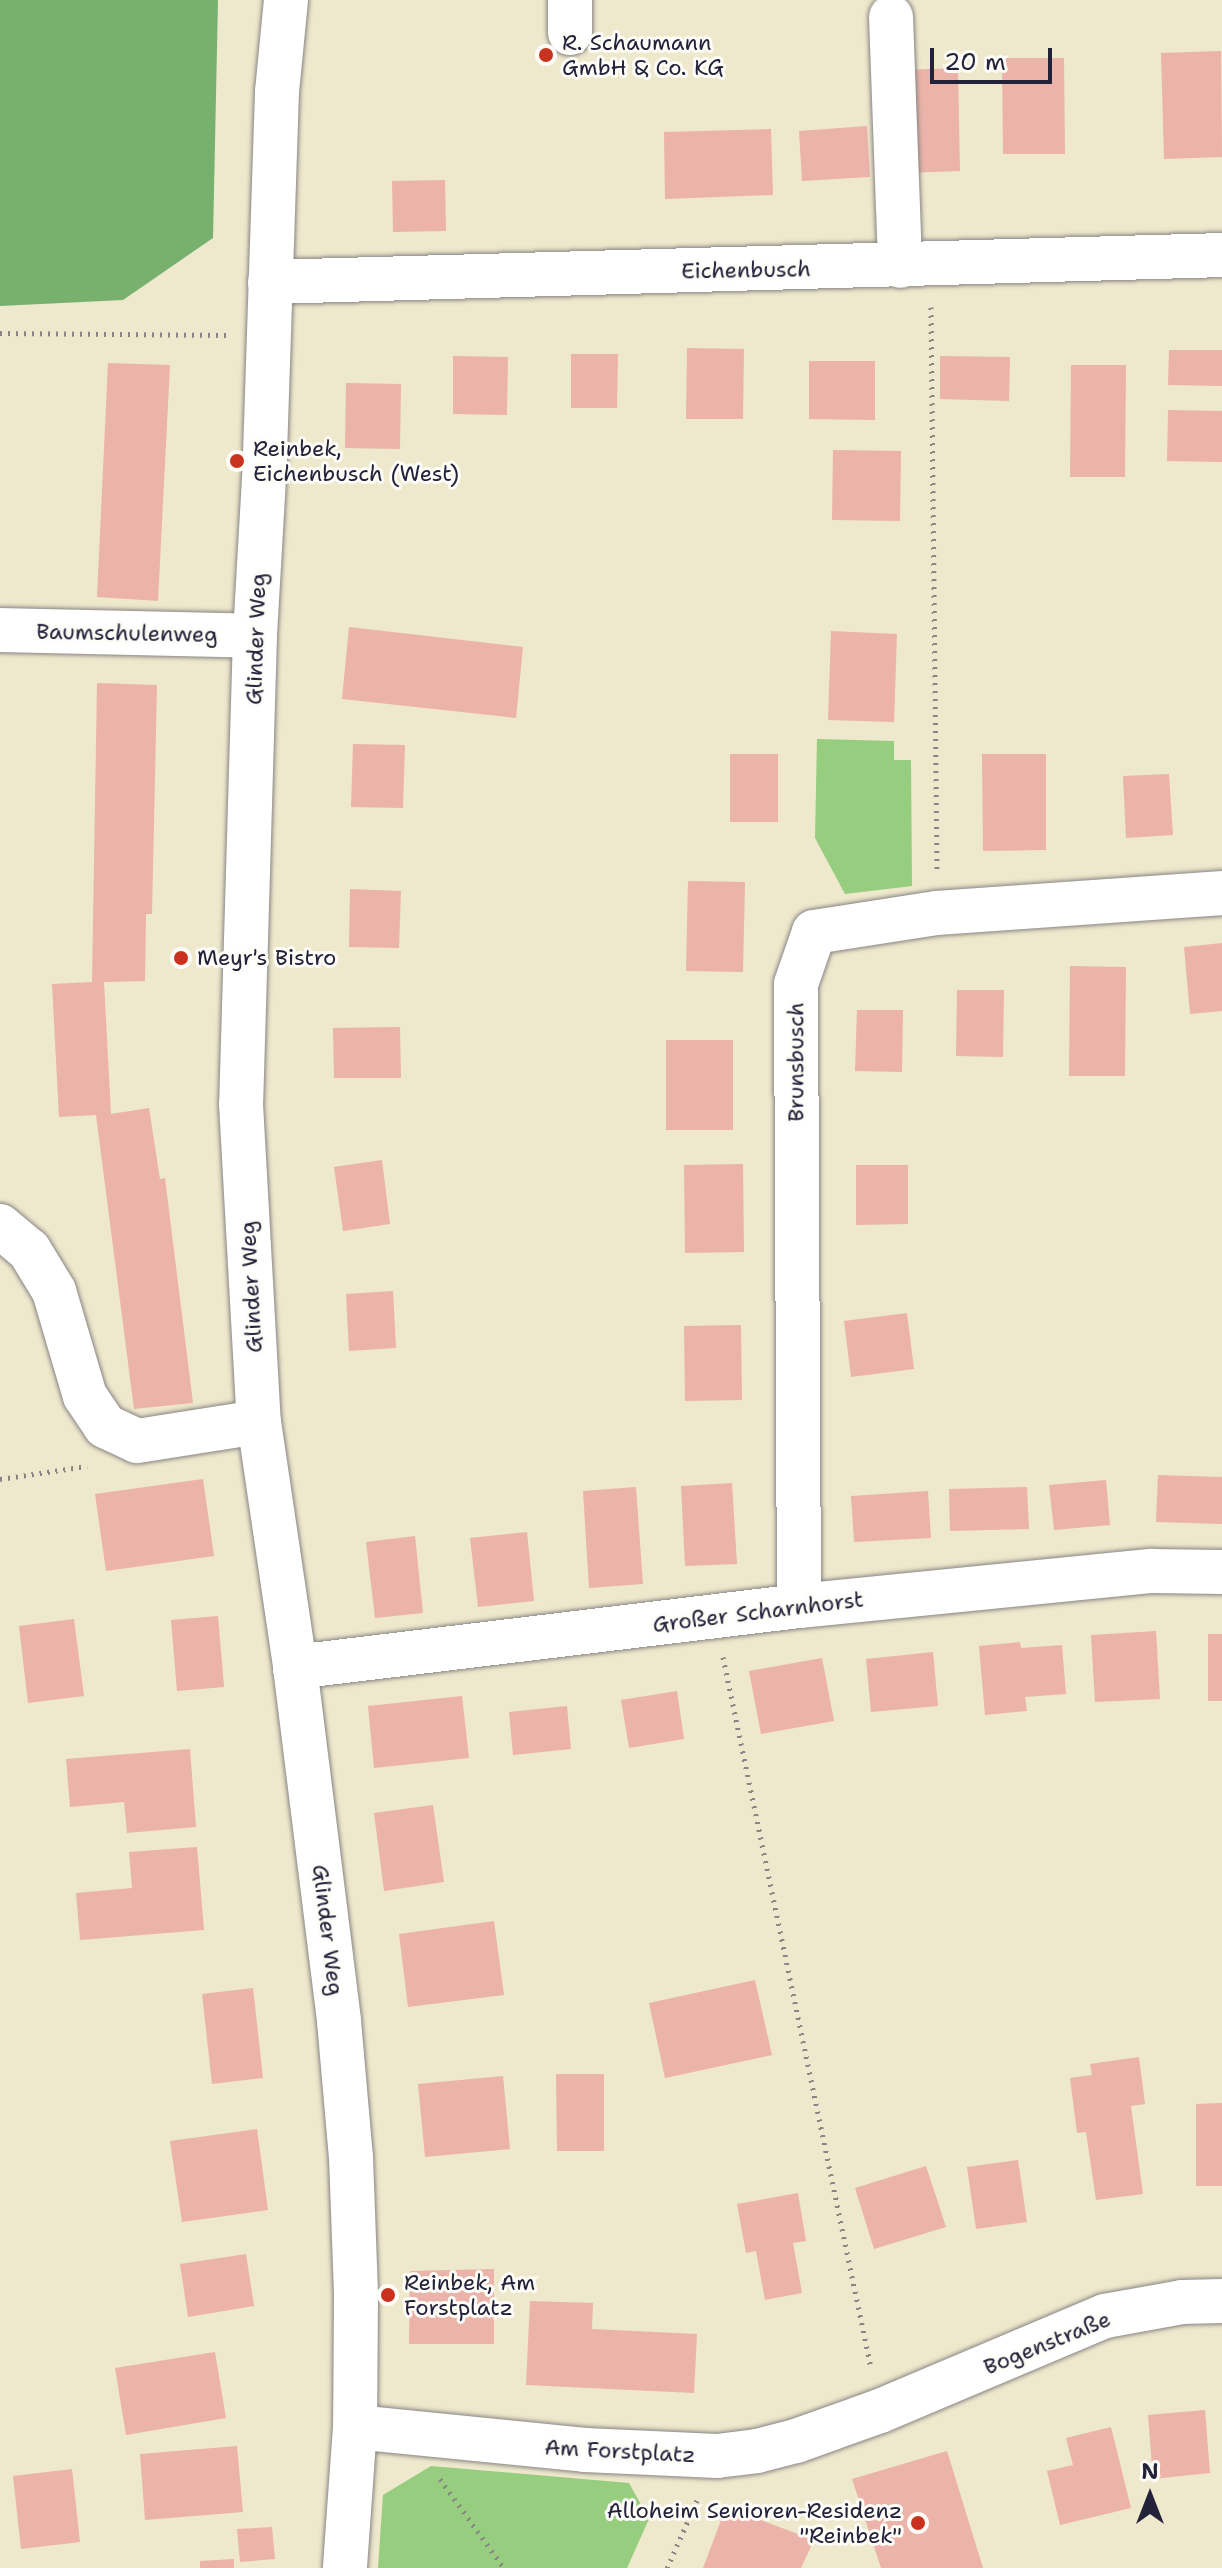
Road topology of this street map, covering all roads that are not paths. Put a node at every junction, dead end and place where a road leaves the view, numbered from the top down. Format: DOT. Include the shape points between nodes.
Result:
graph roads {
  1 [pos="286,0"];
  2 [pos="891,17"];
  3 [pos="1222,255"];
  4 [pos="915,266"];
  5 [pos="270,282"];
  6 [pos="0,630"];
  7 [pos="255,636"];
  8 [pos="1222,893"];
  9 [pos="0,1226"];
  10 [pos="259,1422"];
  11 [pos="1222,1572"];
  12 [pos="799,1606"];
  13 [pos="295,1667"];
  14 [pos="1222,2301"];
  15 [pos="880,2411"];
  16 [pos="355,2427"];
  17 [pos="345,2568"];
  1 -- 5 [label="street, Glinder Weg"];
  2 -- 4 [label="street"];
  3 -- 4 [label="street, Eichenbusch"];
  4 -- 5 [label="street, Eichenbusch"];
  5 -- 7 [label="street, Glinder Weg"];
  6 -- 7 [label="street, Baumschulenweg"];
  7 -- 10 [label="street, Glinder Weg" via="241,1104"];
  8 -- 12 [label="street, Brunsbusch" via="937,913 814,932 796,984"];
  9 -- 10 [label="street" via="29,1250 54,1291 85,1396 105,1426 137,1441"];
  10 -- 13 [label="street, Glinder Weg"];
  11 -- 12 [label="street, Großer Scharnhorst" via="1152,1571"];
  12 -- 13 [label="street, Großer Scharnhorst"];
  13 -- 16 [label="street, Glinder Weg" via="351,2157"];
  14 -- 15 [label="street, Bogenstraße" via="1182,2302 1105,2316"];
  15 -- 16 [label="street, Am Forstplatz" via="796,2441 717,2456 525,2446"];
  16 -- 17 [label="street, Glinder Weg"];
}
